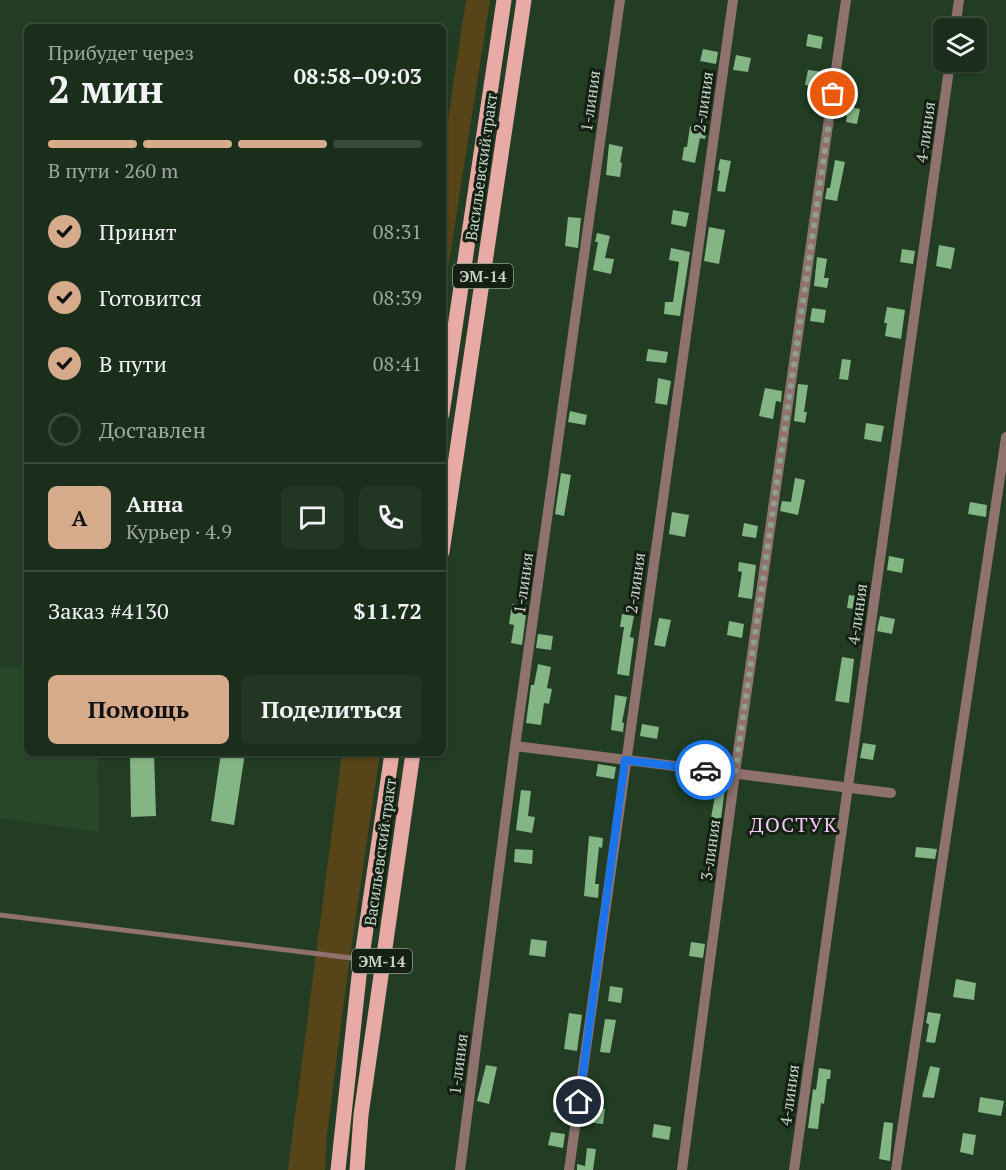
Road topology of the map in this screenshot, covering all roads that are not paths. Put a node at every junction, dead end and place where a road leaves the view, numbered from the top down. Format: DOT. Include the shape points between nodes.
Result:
graph roads {
  1 [pos="504,0"];
  2 [pos="524,0"];
  3 [pos="620,0"];
  4 [pos="733,0"];
  5 [pos="846,0"];
  6 [pos="959,0"];
  7 [pos="956,18"];
  8 [pos="949,72"];
  9 [pos="446,387"];
  10 [pos="1006,437"];
  11 [pos="446,525"];
  12 [pos="515,746"];
  13 [pos="392,756"];
  14 [pos="413,756"];
  15 [pos="625,760"];
  16 [pos="735,773"];
  17 [pos="848,787"];
  18 [pos="891,793"];
  19 [pos="0,915"];
  20 [pos="361,959"];
  21 [pos="338,1170"];
  22 [pos="357,1170"];
  23 [pos="460,1170"];
  24 [pos="569,1170"];
  25 [pos="682,1170"];
  26 [pos="794,1170"];
  27 [pos="896,1170"];
  1 -- 9 [label="main road, Васильевский тракт / ЭМ-14"];
  2 -- 11 [label="main road, Васильевский тракт / ЭМ-14"];
  3 -- 12 [label="street, 1-линия"];
  4 -- 15 [label="street, 2-линия"];
  5 -- 16 [label="street, 3-линия"];
  6 -- 7 [label="street"];
  8 -- 17 [label="street, 4-линия"];
  10 -- 27 [label="street"];
  12 -- 15 [label="street"];
  12 -- 23 [label="street, 1-линия"];
  13 -- 20 [label="main road, Васильевский тракт / ЭМ-14"];
  14 -- 22 [label="main road, Васильевский тракт / ЭМ-14" via="361,1115"];
  15 -- 16 [label="street"];
  15 -- 24 [label="street, 2-линия"];
  16 -- 17 [label="street"];
  16 -- 25 [label="street, 3-линия"];
  17 -- 18 [label="street"];
  17 -- 26 [label="street, 4-линия"];
  19 -- 20 [label="lane"];
  20 -- 21 [label="main road, Васильевский тракт / ЭМ-14"];
}
